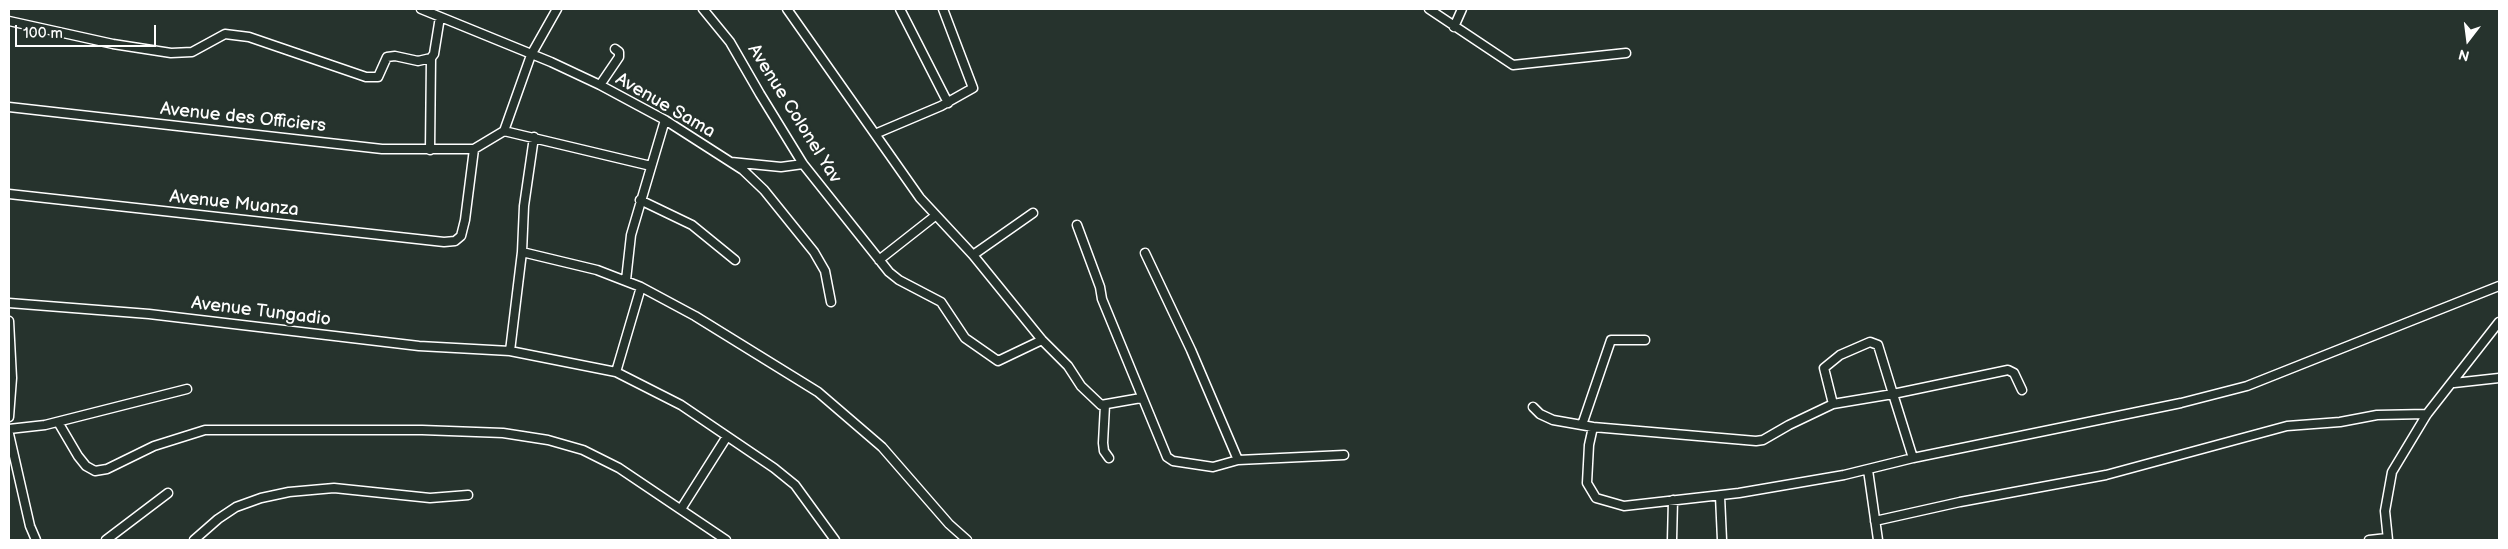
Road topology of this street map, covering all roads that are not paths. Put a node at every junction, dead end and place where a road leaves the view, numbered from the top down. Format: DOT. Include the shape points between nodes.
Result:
graph roads {
  1 [pos="421,9"];
  2 [pos="557,9"];
  3 [pos="703,9"];
  4 [pos="787,9"];
  5 [pos="900,9"];
  6 [pos="943,9"];
  7 [pos="1429,9"];
  8 [pos="1462,9"];
  9 [pos="440,17"];
  10 [pos="9,21"];
  11 [pos="1454,27"];
  12 [pos="615,49"];
  13 [pos="1626,53"];
  14 [pos="531,55"];
  15 [pos="431,58"];
  16 [pos="600,86"];
  17 [pos="948,103"];
  18 [pos="9,107"];
  19 [pos="665,120"];
  20 [pos="504,131"];
  21 [pos="875,134"];
  22 [pos="534,136"];
  23 [pos="474,149"];
  24 [pos="430,150"];
  25 [pos="730,162"];
  26 [pos="804,164"];
  27 [pos="650,166"];
  28 [pos="9,194"];
  29 [pos="640,200"];
  30 [pos="1033,213"];
  31 [pos="935,216"];
  32 [pos="1077,225"];
  33 [pos="522,252"];
  34 [pos="1145,253"];
  35 [pos="973,255"];
  36 [pos="735,260"];
  37 [pos="879,260"];
  38 [pos="626,280"];
  39 [pos="2499,286"];
  40 [pos="641,287"];
  41 [pos="831,302"];
  42 [pos="9,304"];
  43 [pos="9,321"];
  44 [pos="2499,322"];
  45 [pos="1042,340"];
  46 [pos="1645,340"];
  47 [pos="510,351"];
  48 [pos="616,372"];
  49 [pos="2499,378"];
  50 [pos="2454,383"];
  51 [pos="187,389"];
  52 [pos="2022,390"];
  53 [pos="1893,394"];
  54 [pos="1141,398"];
  55 [pos="1833,404"];
  56 [pos="1105,405"];
  57 [pos="1533,407"];
  58 [pos="2427,414"];
  59 [pos="9,416"];
  60 [pos="58,422"];
  61 [pos="1582,425"];
  62 [pos="1593,427"];
  63 [pos="9,429"];
  64 [pos="9,434"];
  65 [pos="726,438"];
  66 [pos="1344,455"];
  67 [pos="1110,458"];
  68 [pos="1913,458"];
  69 [pos="1238,460"];
  70 [pos="1868,470"];
  71 [pos="168,493"];
  72 [pos="468,495"];
  73 [pos="1720,496"];
  74 [pos="1673,500"];
  75 [pos="681,509"];
  76 [pos="1875,521"];
  77 [pos="2388,539"];
  78 [pos="36,540"];
  79 [pos="106,540"];
  80 [pos="194,540"];
  81 [pos="726,540"];
  82 [pos="835,540"];
  83 [pos="968,540"];
  84 [pos="1672,540"];
  85 [pos="1722,540"];
  86 [pos="1878,540"];
  87 [pos="2369,540"];
  1 -- 9 [label="street, Avenue Sama"];
  2 -- 14 [label="street"];
  3 -- 26 [label="street, Avenue Colonel Yav" via="730,42"];
  4 -- 21 [label="street"];
  5 -- 17 [label="street"];
  6 -- 17 [label="street" via="973,87"];
  7 -- 11 [label="street"];
  8 -- 11 [label="street"];
  9 -- 14 [label="street, Avenue Sama"];
  9 -- 15 [label="street"];
  10 -- 15 [label="street" via="171,53 192,52 225,34 249,37 366,77 378,78 387,57 418,61"];
  11 -- 13 [label="street" via="1516,66"];
  12 -- 16 [label="street" via="620,56"];
  14 -- 16 [label="street, Avenue Sama"];
  14 -- 20 [label="street"];
  15 -- 24 [label="street"];
  16 -- 19 [label="street, Avenue Sama"];
  17 -- 21 [label="street"];
  18 -- 24 [label="street, Avenue des Officiers" via="382,149"];
  19 -- 25 [label="street, Avenue Sama"];
  19 -- 27 [label="street"];
  20 -- 22 [label="street"];
  20 -- 23 [label="street"];
  21 -- 31 [label="street"];
  22 -- 27 [label="street"];
  22 -- 33 [label="street" via="524,206"];
  23 -- 24 [label="street, Avenue des Officiers"];
  23 -- 28 [label="street, Avenue Muanza" via="465,220 461,236 455,241"];
  25 -- 26 [label="street" via="781,167"];
  25 -- 41 [label="street, Avenue Sama" via="752,177 814,252 825,271"];
  26 -- 37 [label="street, Avenue Colonel Yav"];
  27 -- 29 [label="street"];
  29 -- 36 [label="street" via="692,225"];
  29 -- 38 [label="street" via="631,235"];
  30 -- 35 [label="street"];
  31 -- 35 [label="street"];
  31 -- 37 [label="street"];
  32 -- 54 [label="street"];
  33 -- 38 [label="street"];
  33 -- 47 [label="street"];
  34 -- 69 [label="street"];
  35 -- 45 [label="street"];
  37 -- 45 [label="street, Avenue Colonel Yav" via="899,280 941,302 965,338 998,361"];
  38 -- 40 [label="street"];
  39 -- 68 [label="street" via="2247,386 2181,403"];
  40 -- 48 [label="street"];
  40 -- 83 [label="street" via="695,316 818,392 852,418 882,447 949,524"];
  42 -- 47 [label="street, Avenue Tungadio" via="149,314 419,346"];
  43 -- 59 [label="street" via="12,378"];
  44 -- 50 [label="street"];
  45 -- 56 [label="street" via="1068,366 1081,386"];
  46 -- 61 [label="street" via="1611,340"];
  47 -- 48 [label="street, Avenue Tungadio"];
  48 -- 65 [label="street, Avenue Tungadio" via="681,405"];
  49 -- 50 [label="street"];
  50 -- 58 [label="street"];
  51 -- 60 [label="street"];
  52 -- 53 [label="street" via="2014,373 2008,370"];
  53 -- 55 [label="street"];
  53 -- 55 [label="street" via="1878,345 1870,342 1840,354 1824,368"];
  53 -- 68 [label="street"];
  54 -- 56 [label="street"];
  54 -- 69 [label="street" via="1170,459 1213,467"];
  55 -- 62 [label="street" via="1756,441"];
  56 -- 67 [label="street" via="1103,442 1104,451"];
  57 -- 61 [label="street" via="1544,417"];
  58 -- 76 [label="street" via="2377,415 2288,426 2106,475"];
  58 -- 77 [label="street" via="2392,472 2385,511"];
  60 -- 63 [label="street"];
  60 -- 75 [label="street" via="78,456 95,471 154,446 204,430 337,428 503,433 548,440 583,450 619,468"];
  61 -- 62 [label="street"];
  62 -- 74 [label="street" via="1587,483 1596,498 1624,506"];
  64 -- 78 [label="street"];
  65 -- 75 [label="street"];
  65 -- 82 [label="street, Avenue Tungadio" via="795,485"];
  66 -- 69 [label="street"];
  68 -- 70 [label="street"];
  70 -- 73 [label="street"];
  70 -- 76 [label="street"];
  71 -- 79 [label="street"];
  72 -- 80 [label="street" via="430,498 334,488 289,492 236,507"];
  73 -- 74 [label="street"];
  73 -- 85 [label="street"];
  74 -- 84 [label="street"];
  75 -- 81 [label="street"];
  76 -- 86 [label="street"];
  77 -- 87 [label="street"];
}
